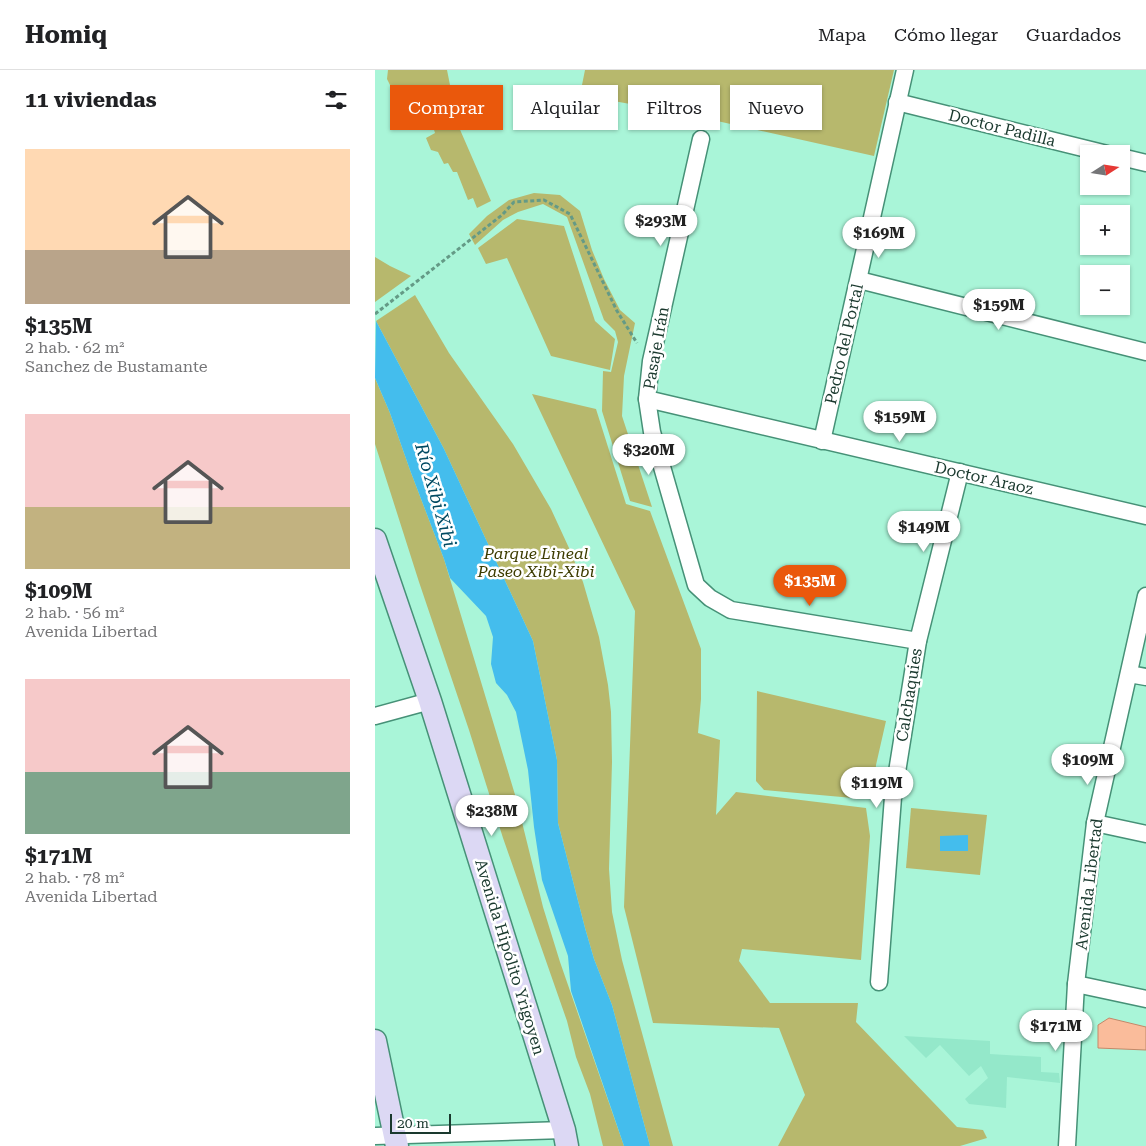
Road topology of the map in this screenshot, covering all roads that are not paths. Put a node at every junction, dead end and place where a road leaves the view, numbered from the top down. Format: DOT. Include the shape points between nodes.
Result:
graph roads {
  1 [pos="905,70"];
  2 [pos="897,102"];
  3 [pos="701,139"];
  4 [pos="1080,147"];
  5 [pos="1130,159"];
  6 [pos="1146,163"];
  7 [pos="859,280"];
  8 [pos="1146,352"];
  9 [pos="647,399"];
  10 [pos="822,441"];
  11 [pos="960,472"];
  12 [pos="1146,516"];
  13 [pos="375,540"];
  14 [pos="1146,596"];
  15 [pos="917,641"];
  16 [pos="1129,674"];
  17 [pos="1146,677"];
  18 [pos="430,701"];
  19 [pos="375,716"];
  20 [pos="1095,823"];
  21 [pos="1146,834"];
  22 [pos="879,982"];
  23 [pos="1076,984"];
  24 [pos="1146,999"];
  25 [pos="375,1041"];
  26 [pos="565,1138"];
  27 [pos="389,1139"];
  28 [pos="1067,1146"];
  1 -- 2 [label="street, Pedro del Portal"];
  2 -- 4 [label="street, Doctor Padilla"];
  2 -- 7 [label="street, Pedro del Portal"];
  3 -- 9 [label="street, Pasaje Irán" via="651,361"];
  5 -- 6 [label="street"];
  7 -- 8 [label="street"];
  7 -- 10 [label="street, Pedro del Portal"];
  9 -- 10 [label="street, Doctor Araoz"];
  9 -- 15 [label="street, Pasaje Irán" via="652,432 697,584 711,598 731,610"];
  10 -- 11 [label="street, Doctor Araoz"];
  11 -- 12 [label="street, Doctor Araoz"];
  11 -- 15 [label="street, Calchaquies"];
  13 -- 18 [label="main road, Avenida Hipólito Yrigoyen"];
  14 -- 16 [label="street, Avenida Libertad"];
  15 -- 22 [label="street, Calchaquies" via="893,797"];
  16 -- 17 [label="street"];
  16 -- 20 [label="street, Avenida Libertad"];
  18 -- 19 [label="street"];
  18 -- 26 [label="main road, Avenida Hipólito Yrigoyen"];
  20 -- 21 [label="street"];
  20 -- 23 [label="street, Avenida Libertad"];
  23 -- 24 [label="street"];
  23 -- 28 [label="street, Avenida Libertad"];
  25 -- 27 [label="main road"];
  26 -- 27 [label="street"];
}
